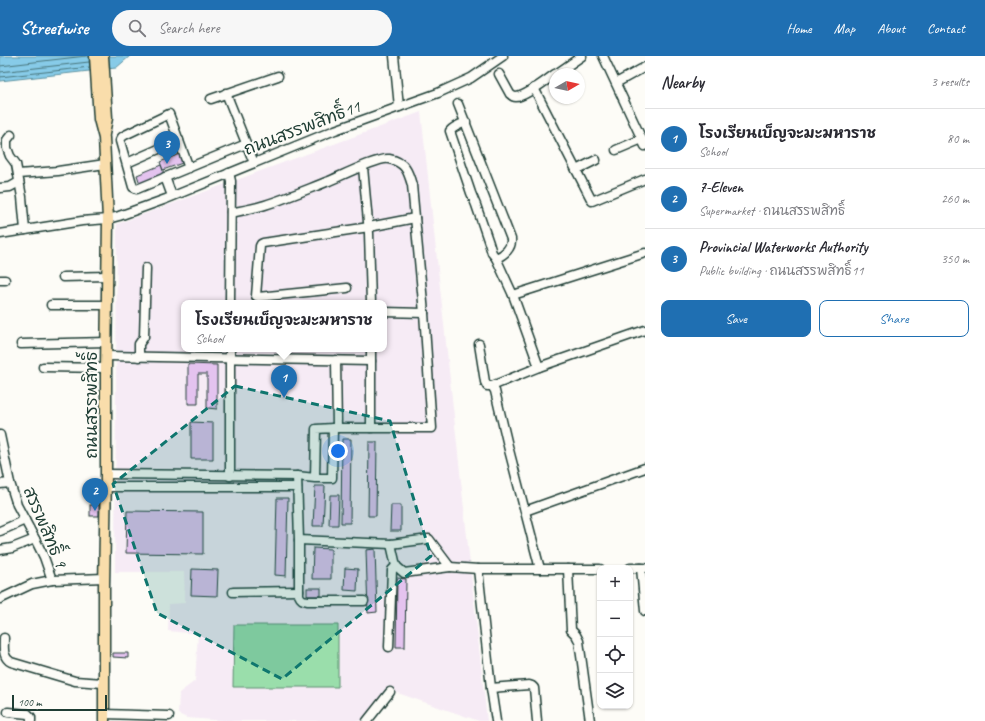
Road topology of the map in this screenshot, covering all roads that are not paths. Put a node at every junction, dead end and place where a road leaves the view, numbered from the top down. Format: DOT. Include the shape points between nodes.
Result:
graph roads {
  1 [pos="95,56"];
  2 [pos="103,56"];
  3 [pos="394,56"];
  4 [pos="503,56"];
  5 [pos="582,56"];
  6 [pos="603,56"];
  7 [pos="645,67"];
  8 [pos="564,68"];
  9 [pos="499,74"];
  10 [pos="278,76"];
  11 [pos="549,78"];
  12 [pos="616,83"];
  13 [pos="534,88"];
  14 [pos="226,93"];
  15 [pos="211,99"];
  16 [pos="458,104"];
  17 [pos="399,107"];
  18 [pos="103,119"];
  19 [pos="466,122"];
  20 [pos="11,135"];
  21 [pos="179,140"];
  22 [pos="643,143"];
  23 [pos="246,144"];
  24 [pos="616,150"];
  25 [pos="596,160"];
  26 [pos="127,163"];
  27 [pos="254,163"];
  28 [pos="105,164"];
  29 [pos="363,167"];
  30 [pos="189,168"];
  31 [pos="576,170"];
  32 [pos="229,173"];
  33 [pos="18,174"];
  34 [pos="165,177"];
  35 [pos="645,179"];
  36 [pos="20,182"];
  37 [pos="0,188"];
  38 [pos="172,196"];
  39 [pos="231,212"];
  40 [pos="415,218"];
  41 [pos="108,219"];
  42 [pos="369,227"];
  43 [pos="25,230"];
  44 [pos="0,234"];
  45 [pos="645,253"];
  46 [pos="496,258"];
  47 [pos="146,268"];
  48 [pos="108,276"];
  49 [pos="63,277"];
  50 [pos="347,288"];
  51 [pos="514,295"];
  52 [pos="230,300"];
  53 [pos="371,300"];
  54 [pos="51,305"];
  55 [pos="107,305"];
  56 [pos="387,312"];
  57 [pos="424,313"];
  58 [pos="645,330"];
  59 [pos="107,342"];
  60 [pos="21,344"];
  61 [pos="479,344"];
  62 [pos="230,352"];
  63 [pos="371,352"];
  64 [pos="106,356"];
  65 [pos="139,357"];
  66 [pos="230,358"];
  67 [pos="336,360"];
  68 [pos="371,361"];
  69 [pos="43,367"];
  70 [pos="539,367"];
  71 [pos="106,368"];
  72 [pos="492,386"];
  73 [pos="335,428"];
  74 [pos="371,428"];
  75 [pos="0,435"];
  76 [pos="645,468"];
  77 [pos="106,474"];
  78 [pos="230,476"];
  79 [pos="297,476"];
  80 [pos="315,478"];
  81 [pos="10,483"];
  82 [pos="0,484"];
  83 [pos="106,487"];
  84 [pos="297,487"];
  85 [pos="525,511"];
  86 [pos="25,520"];
  87 [pos="0,531"];
  88 [pos="35,539"];
  89 [pos="300,540"];
  90 [pos="391,544"];
  91 [pos="0,550"];
  92 [pos="396,566"];
  93 [pos="450,567"];
  94 [pos="643,568"];
  95 [pos="478,569"];
  96 [pos="540,569"];
  97 [pos="568,569"];
  98 [pos="597,569"];
  99 [pos="104,578"];
  100 [pos="52,580"];
  101 [pos="299,591"];
  102 [pos="233,592"];
  103 [pos="0,599"];
  104 [pos="364,601"];
  105 [pos="645,611"];
  106 [pos="4,638"];
  107 [pos="389,647"];
  108 [pos="103,683"];
  109 [pos="491,688"];
  110 [pos="390,692"];
  111 [pos="8,712"];
  112 [pos="169,716"];
  113 [pos="104,718"];
  114 [pos="31,721"];
  115 [pos="367,721"];
  116 [pos="496,721"];
  117 [pos="537,721"];
  118 [pos="590,721"];
  1 -- 18 [label="main road, ถนนสรรพสิทธิ์"];
  2 -- 18 [label="main road, ถนนสรรพสิทธิ์"];
  3 -- 17 [label="street"];
  4 -- 17 [label="street, ถนนสรรพสิทธิ์11" via="471,78"];
  5 -- 8 [label="street"];
  6 -- 12 [label="street"];
  7 -- 12 [label="street"];
  9 -- 13 [label="street" via="513,96 520,96"];
  10 -- 14 [label="street"];
  11 -- 13 [label="street"];
  12 -- 22 [label="street"];
  13 -- 31 [label="street"];
  14 -- 15 [label="street"];
  14 -- 23 [label="street"];
  16 -- 19 [label="street"];
  17 -- 27 [label="street, ถนนสรรพสิทธิ์11"];
  18 -- 28 [label="main road, ถนนสรรพสิทธิ์"];
  19 -- 46 [label="street" via="511,239 512,244 509,248 502,256"];
  19 -- 46 [label="street" via="450,130 492,253"];
  20 -- 33 [label="street" via="7,140 7,148 16,164"];
  21 -- 26 [label="street"];
  21 -- 26 [label="street" via="169,114 122,137 120,141"];
  21 -- 30 [label="street"];
  22 -- 24 [label="street"];
  23 -- 27 [label="street"];
  23 -- 30 [label="street"];
  25 -- 31 [label="street"];
  26 -- 34 [label="street" via="135,189"];
  27 -- 32 [label="street, ถนนสรรพสิทธิ์11"];
  28 -- 33 [label="street"];
  28 -- 41 [label="main road, ถนนสรรพสิทธิ์"];
  29 -- 39 [label="street" via="264,205"];
  29 -- 40 [label="street" via="387,159 403,165 408,171 412,185"];
  29 -- 42 [label="street"];
  30 -- 34 [label="street"];
  31 -- 35 [label="street" via="592,201"];
  32 -- 38 [label="street, ถนนสรรพสิทธิ์11"];
  32 -- 39 [label="street"];
  33 -- 36 [label="street"];
  34 -- 38 [label="street"];
  36 -- 37 [label="street"];
  36 -- 43 [label="street"];
  38 -- 41 [label="street, ถนนสรรพสิทธิ์11"];
  39 -- 52 [label="street"];
  40 -- 42 [label="street"];
  40 -- 57 [label="street"];
  41 -- 43 [label="street, ถนนสรรพสิทธิ์11"];
  41 -- 48 [label="main road, ถนนสรรพสิทธิ์"];
  42 -- 50 [label="street" via="263,243 260,246 256,296 258,297"];
  42 -- 53 [label="street"];
  43 -- 44 [label="street, ถนนสรรพสิทธิ์11"];
  45 -- 51 [label="street"];
  46 -- 51 [label="street"];
  47 -- 65 [label="street" via="144,337 139,344"];
  48 -- 49 [label="street"];
  48 -- 55 [label="main road, ถนนสรรพสิทธิ์"];
  51 -- 70 [label="street"];
  54 -- 55 [label="street"];
  55 -- 59 [label="main road, ถนนสรรพสิทธิ์"];
  56 -- 57 [label="street"];
  57 -- 74 [label="street" via="432,428"];
  58 -- 70 [label="street"];
  59 -- 60 [label="street"];
  59 -- 64 [label="main road, ถนนสรรพสิทธิ์"];
  61 -- 72 [label="street" via="485,382 487,386"];
  62 -- 66 [label="street"];
  63 -- 68 [label="street"];
  64 -- 65 [label="street"];
  64 -- 71 [label="main road, ถนนสรรพสิทธิ์"];
  65 -- 66 [label="street"];
  66 -- 67 [label="street"];
  66 -- 78 [label="street"];
  67 -- 68 [label="street"];
  67 -- 73 [label="street"];
  68 -- 74 [label="street"];
  69 -- 71 [label="street"];
  70 -- 72 [label="street"];
  71 -- 77 [label="main road, ถนนสรรพสิทธิ์"];
  72 -- 85 [label="street"];
  73 -- 74 [label="street"];
  73 -- 80 [label="street" via="332,478"];
  73 -- 80 [label="street" via="316,429"];
  75 -- 81 [label="street, สรรพสิทธิ์ 9"];
  76 -- 85 [label="street"];
  77 -- 78 [label="street"];
  77 -- 83 [label="main road, ถนนสรรพสิทธิ์"];
  78 -- 79 [label="street"];
  79 -- 80 [label="street"];
  79 -- 84 [label="street"];
  81 -- 82 [label="street"];
  81 -- 86 [label="street, สรรพสิทธิ์ 9"];
  83 -- 84 [label="street"];
  83 -- 99 [label="main road, ถนนสรรพสิทธิ์"];
  84 -- 89 [label="street"];
  85 -- 96 [label="street"];
  86 -- 87 [label="street"];
  86 -- 88 [label="street, สรรพสิทธิ์ 9"];
  88 -- 91 [label="street"];
  88 -- 100 [label="street, สรรพสิทธิ์ 9"];
  89 -- 90 [label="street"];
  89 -- 101 [label="street"];
  90 -- 92 [label="street"];
  90 -- 93 [label="street" via="429,539"];
  92 -- 93 [label="street" via="404,573"];
  92 -- 107 [label="street" via="392,570"];
  93 -- 95 [label="street"];
  94 -- 105 [label="street"];
  95 -- 96 [label="street"];
  95 -- 109 [label="street"];
  96 -- 97 [label="street"];
  97 -- 98 [label="street"];
  97 -- 118 [label="street" via="571,630 579,641"];
  99 -- 100 [label="street, สรรพสิทธิ์ 9"];
  99 -- 108 [label="main road, ถนนสรรพสิทธิ์"];
  100 -- 103 [label="street" via="32,584"];
  101 -- 102 [label="street"];
  101 -- 104 [label="street" via="300,598 308,601"];
  106 -- 108 [label="street" via="4,654 11,662 75,681"];
  108 -- 113 [label="main road, ถนนสรรพสิทธิ์"];
  109 -- 116 [label="street"];
  109 -- 117 [label="street" via="532,686"];
  110 -- 115 [label="street"];
  111 -- 114 [label="street" via="28,714"];
  112 -- 113 [label="street"];
}
